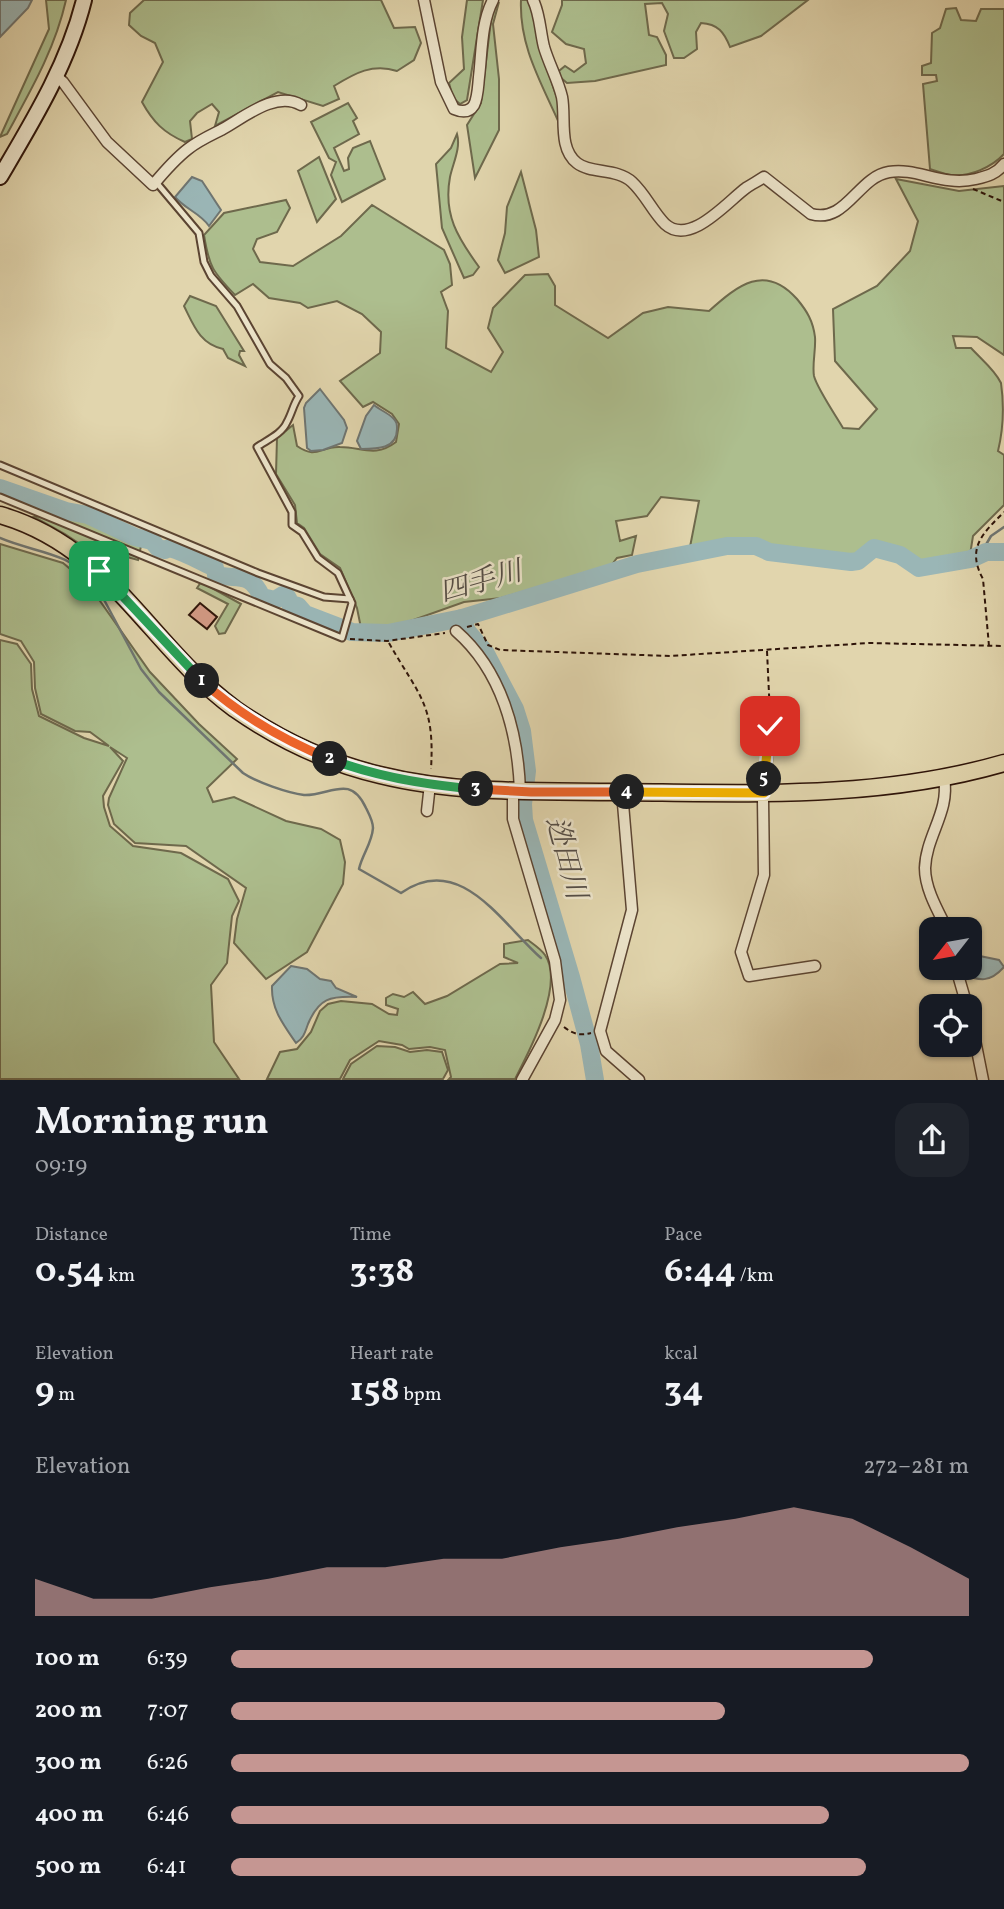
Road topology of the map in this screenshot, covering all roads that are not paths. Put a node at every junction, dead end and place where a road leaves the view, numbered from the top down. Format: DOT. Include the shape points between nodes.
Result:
graph roads {
  1 [pos="84,0"];
  2 [pos="424,0"];
  3 [pos="493,0"];
  4 [pos="533,0"];
  5 [pos="56,76"];
  6 [pos="301,105"];
  7 [pos="1004,164"];
  8 [pos="0,177"];
  9 [pos="156,182"];
  10 [pos="0,465"];
  11 [pos="0,497"];
  12 [pos="0,515"];
  13 [pos="351,601"];
  14 [pos="456,631"];
  15 [pos="770,726"];
  16 [pos="1004,763"];
  17 [pos="944,779"];
  18 [pos="430,784"];
  19 [pos="521,792"];
  20 [pos="622,792"];
  21 [pos="764,793"];
  22 [pos="427,811"];
  23 [pos="941,917"];
  24 [pos="815,966"];
  25 [pos="978,1057"];
  26 [pos="522,1080"];
  27 [pos="639,1080"];
  28 [pos="983,1080"];
  1 -- 5 [label="main road"];
  2 -- 3 [label="street" via="441,82 454,108 463,112 474,106 485,19"];
  4 -- 7 [label="street" via="561,94 569,153 584,167 629,178 667,226 675,229 710,219 764,177 821,217 843,208 875,176 886,172 900,170 944,181 967,181 990,176"];
  5 -- 8 [label="main road"];
  5 -- 9 [label="street" via="107,142 153,185"];
  6 -- 9 [label="street" via="288,100 248,113 203,138"];
  9 -- 13 [label="lane" via="199,233 211,276 237,306 270,364 299,396 280,432 257,447 292,512 292,525 302,532 318,558 338,573"];
  10 -- 13 [label="lane" via="258,573 324,597"];
  11 -- 13 [label="lane" via="342,636"];
  12 -- 18 [label="main road" via="40,531 85,559 191,671 263,727 344,764"];
  14 -- 19 [label="street" via="488,667 509,714"];
  15 -- 21 [label="street"];
  16 -- 17 [label="main road"];
  17 -- 21 [label="main road" via="843,792"];
  17 -- 23 [label="street" via="944,806 925,870"];
  18 -- 19 [label="main road"];
  18 -- 22 [label="street"];
  19 -- 20 [label="main road"];
  19 -- 26 [label="street" via="513,819 555,961 559,1000 555,1020"];
  20 -- 21 [label="main road"];
  20 -- 27 [label="street" via="632,910 600,1031 606,1051"];
  21 -- 24 [label="street" via="764,875 741,951 749,976"];
  25 -- 28 [label="street"];
}
